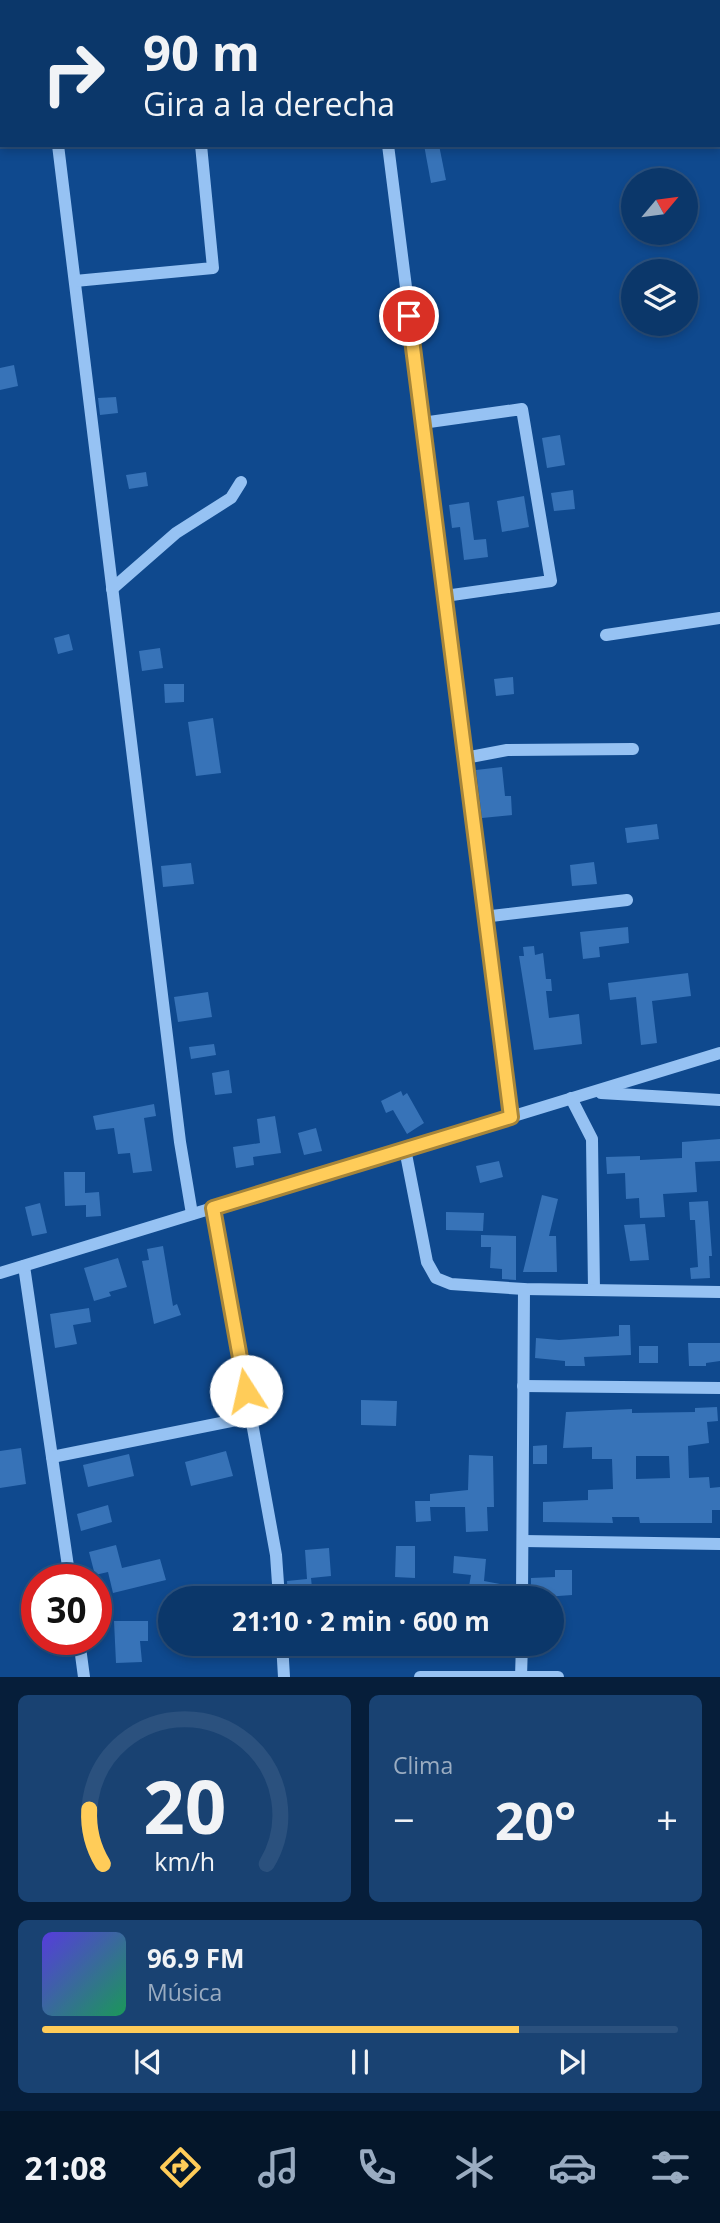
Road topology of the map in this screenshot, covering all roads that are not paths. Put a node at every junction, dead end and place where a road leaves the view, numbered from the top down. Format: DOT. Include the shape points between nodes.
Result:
graph roads {
  1 [pos="58,147"];
  2 [pos="201,147"];
  3 [pos="388,147"];
  4 [pos="75,281"];
  5 [pos="422,423"];
  6 [pos="241,482"];
  7 [pos="112,589"];
  8 [pos="445,596"];
  9 [pos="720,618"];
  10 [pos="606,635"];
  11 [pos="633,749"];
  12 [pos="465,758"];
  13 [pos="627,900"];
  14 [pos="484,917"];
  15 [pos="720,1053"];
  16 [pos="590,1092"];
  17 [pos="571,1098"];
  18 [pos="720,1100"];
  19 [pos="511,1117"];
  20 [pos="405,1149"];
  21 [pos="213,1208"];
  22 [pos="192,1214"];
  23 [pos="24,1266"];
  24 [pos="0,1273"];
  25 [pos="524,1289"];
  26 [pos="594,1290"];
  27 [pos="720,1292"];
  28 [pos="523,1385"];
  29 [pos="720,1388"];
  30 [pos="251,1417"];
  31 [pos="52,1457"];
  32 [pos="523,1541"];
  33 [pos="720,1544"];
  34 [pos="68,1564"];
  35 [pos="278,1586"];
  36 [pos="522,1586"];
  37 [pos="81,1655"];
  38 [pos="283,1656"];
  39 [pos="522,1656"];
  40 [pos="521,1676"];
  41 [pos="84,1677"];
  42 [pos="284,1677"];
  43 [pos="420,1677"];
  44 [pos="558,1677"];
  1 -- 4 [label="street"];
  2 -- 4 [label="street" via="213,268"];
  3 -- 5 [label="street"];
  4 -- 7 [label="street"];
  5 -- 8 [label="street"];
  5 -- 8 [label="street" via="522,409 551,581"];
  6 -- 7 [label="street" via="231,498 167,540"];
  7 -- 22 [label="street"];
  8 -- 12 [label="street"];
  9 -- 10 [label="street"];
  11 -- 12 [label="street" via="507,750"];
  12 -- 14 [label="street"];
  13 -- 14 [label="street"];
  14 -- 19 [label="street"];
  15 -- 16 [label="street"];
  16 -- 17 [label="street"];
  16 -- 18 [label="street"];
  17 -- 19 [label="street"];
  17 -- 26 [label="street" via="592,1139"];
  19 -- 20 [label="street"];
  20 -- 21 [label="street"];
  20 -- 25 [label="street" via="427,1262 436,1278 450,1284"];
  21 -- 22 [label="street"];
  21 -- 30 [label="street"];
  22 -- 23 [label="street"];
  23 -- 24 [label="street"];
  23 -- 31 [label="street"];
  25 -- 26 [label="street"];
  25 -- 28 [label="street"];
  26 -- 27 [label="street"];
  28 -- 29 [label="street"];
  28 -- 32 [label="street"];
  30 -- 31 [label="street"];
  30 -- 35 [label="street"];
  31 -- 34 [label="street"];
  32 -- 33 [label="street"];
  32 -- 36 [label="street"];
  37 -- 41 [label="street"];
  38 -- 42 [label="street"];
  39 -- 40 [label="street"];
  40 -- 43 [label="street"];
  40 -- 44 [label="street"];
}
